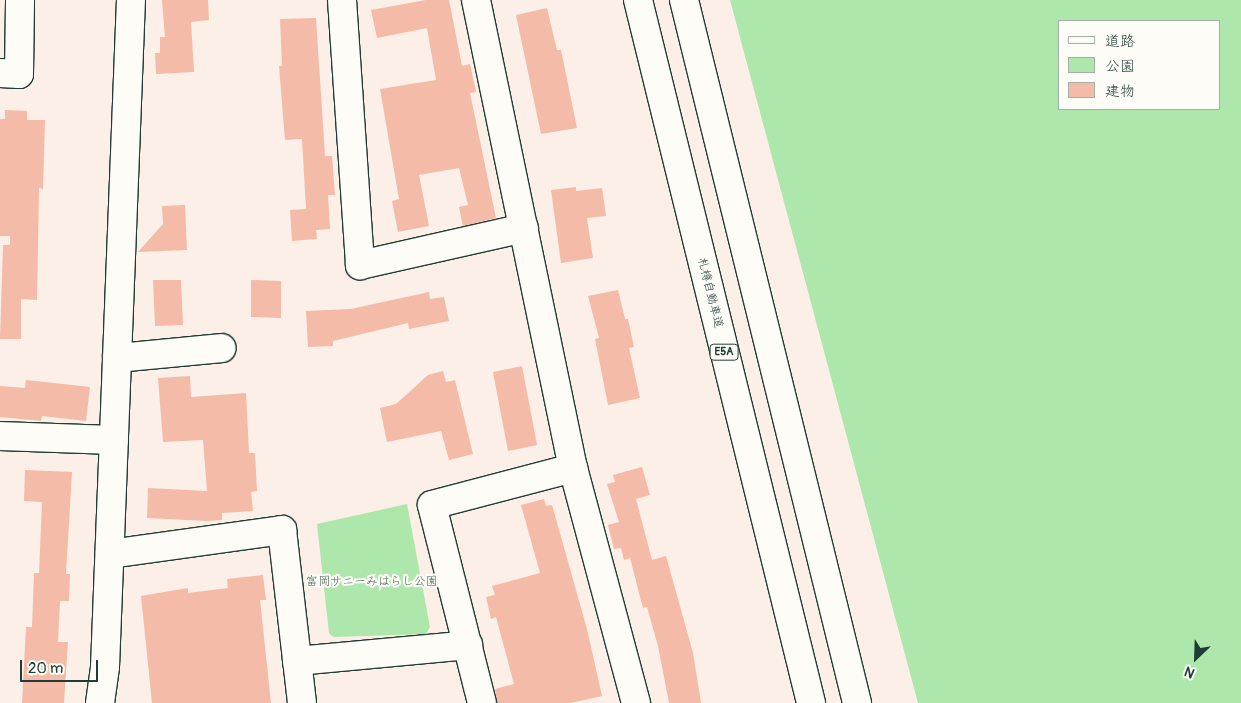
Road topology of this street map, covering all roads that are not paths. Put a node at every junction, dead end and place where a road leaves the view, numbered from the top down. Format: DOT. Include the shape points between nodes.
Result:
graph roads {
  1 [pos="20,0"];
  2 [pos="132,0"];
  3 [pos="342,0"];
  4 [pos="476,0"];
  5 [pos="638,0"];
  6 [pos="684,0"];
  7 [pos="0,73"];
  8 [pos="524,228"];
  9 [pos="222,348"];
  10 [pos="117,358"];
  11 [pos="0,436"];
  12 [pos="114,440"];
  13 [pos="573,468"];
  14 [pos="110,554"];
  15 [pos="468,646"];
  16 [pos="297,661"];
  17 [pos="100,703"];
  18 [pos="302,703"];
  19 [pos="482,703"];
  20 [pos="636,703"];
  21 [pos="811,703"];
  22 [pos="858,703"];
  1 -- 7 [label="main road" via="19,74"];
  2 -- 10 [label="main road"];
  3 -- 8 [label="main road" via="360,265"];
  4 -- 8 [label="main road"];
  5 -- 21 [label="main road, 札樽自動車道 / E5A"];
  6 -- 22 [label="main road"];
  8 -- 13 [label="main road"];
  9 -- 10 [label="main road"];
  10 -- 12 [label="main road"];
  11 -- 12 [label="main road"];
  12 -- 14 [label="main road"];
  13 -- 15 [label="main road" via="432,505"];
  13 -- 20 [label="main road"];
  14 -- 16 [label="main road" via="282,530"];
  14 -- 17 [label="main road" via="105,666"];
  15 -- 16 [label="main road"];
  15 -- 19 [label="main road"];
  16 -- 18 [label="main road"];
}
